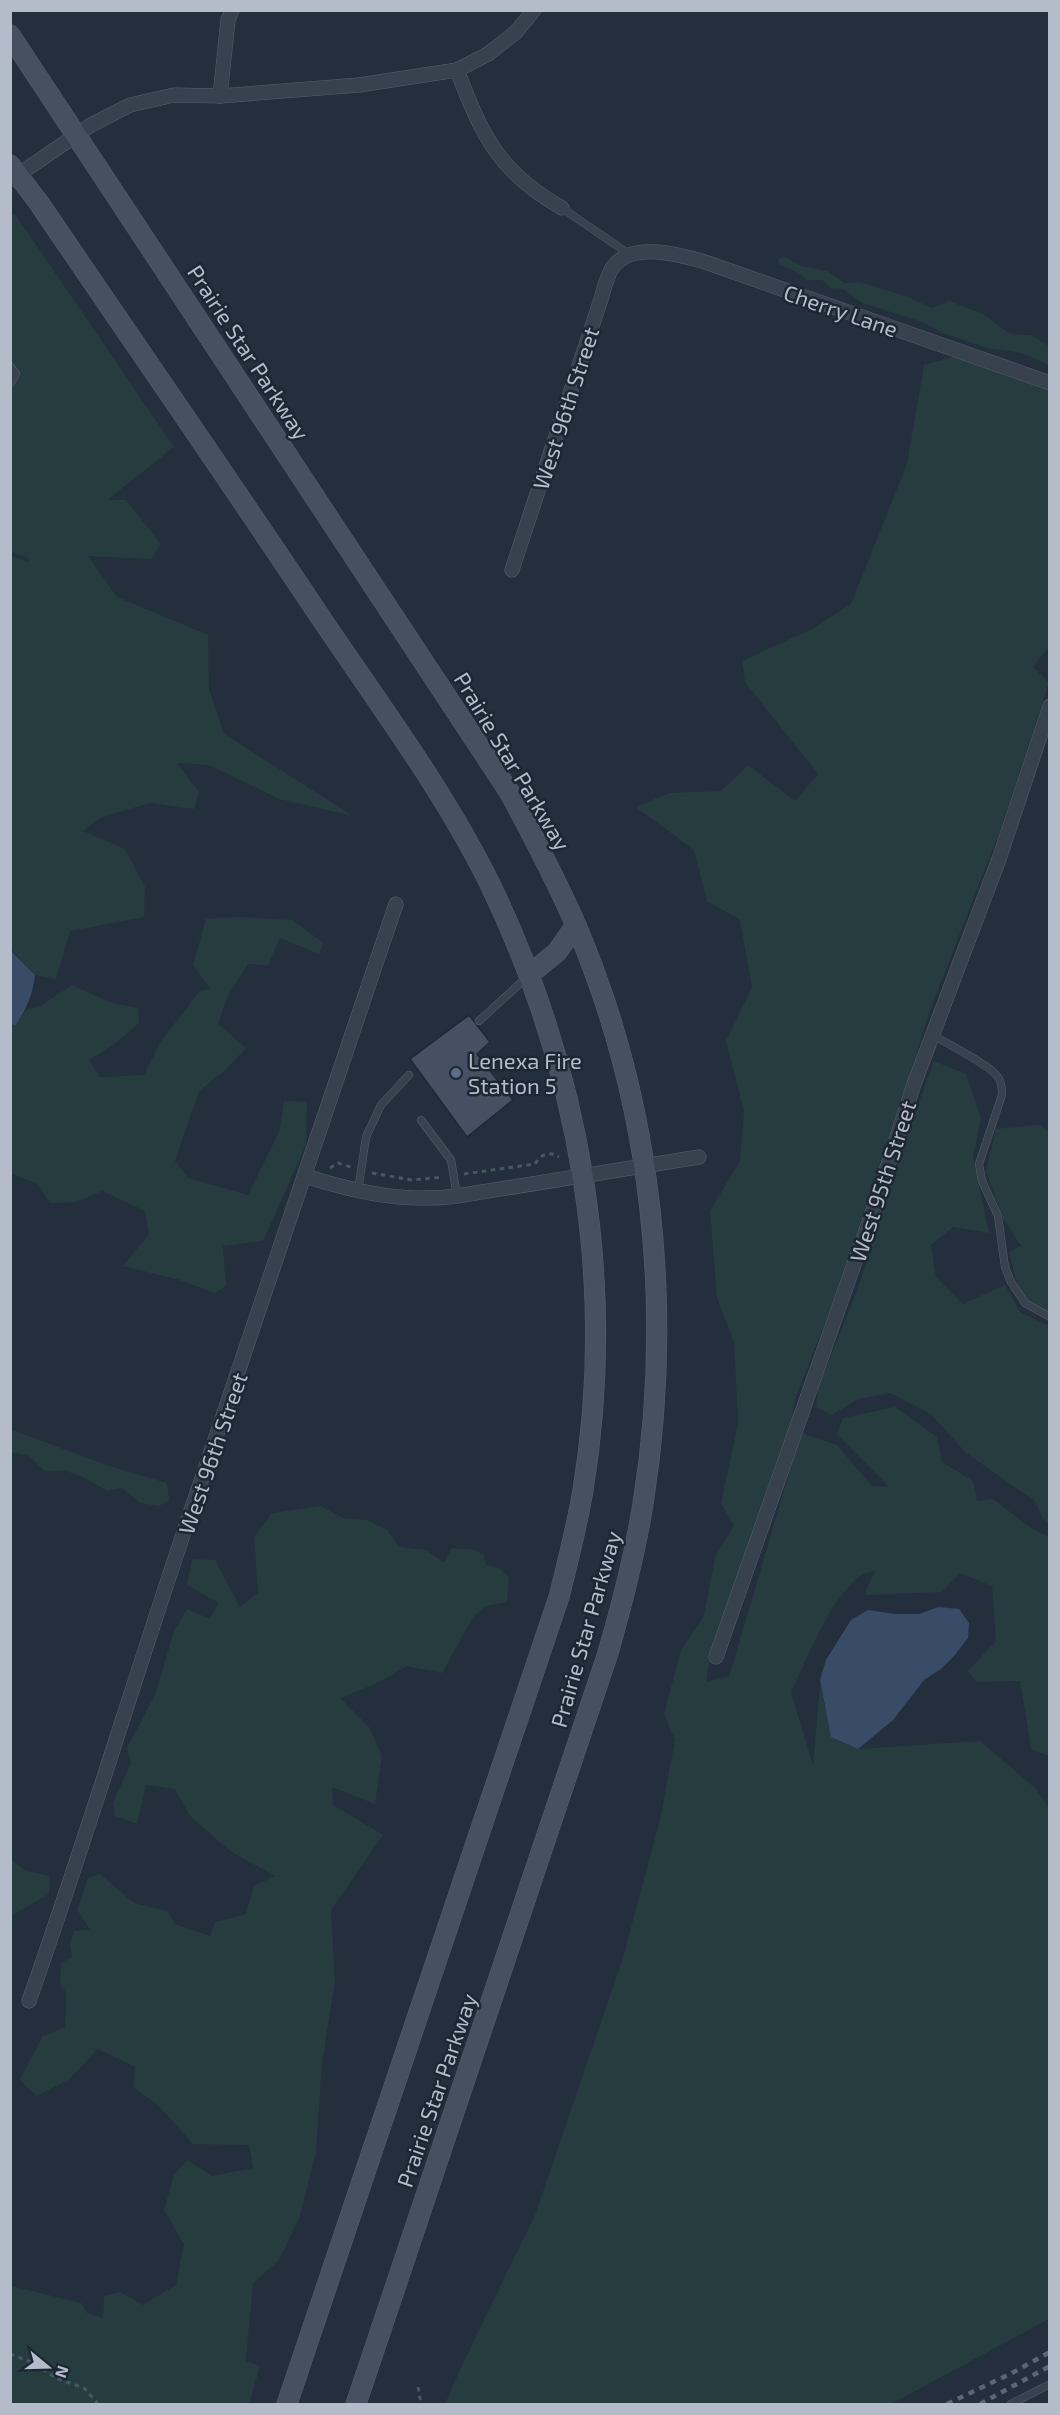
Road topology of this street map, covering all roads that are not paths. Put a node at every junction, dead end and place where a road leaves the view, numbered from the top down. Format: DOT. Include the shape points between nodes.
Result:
graph roads {
  1 [pos="232,10"];
  2 [pos="534,10"];
  3 [pos="10,35"];
  4 [pos="457,70"];
  5 [pos="220,96"];
  6 [pos="77,136"];
  7 [pos="13,173"];
  8 [pos="562,208"];
  9 [pos="630,255"];
  10 [pos="10,366"];
  11 [pos="1050,383"];
  12 [pos="10,384"];
  13 [pos="512,570"];
  14 [pos="1050,706"];
  15 [pos="396,904"];
  16 [pos="576,925"];
  17 [pos="529,975"];
  18 [pos="479,1021"];
  19 [pos="933,1035"];
  20 [pos="409,1075"];
  21 [pos="421,1120"];
  22 [pos="699,1157"];
  23 [pos="645,1166"];
  24 [pos="305,1176"];
  25 [pos="583,1176"];
  26 [pos="358,1191"];
  27 [pos="457,1196"];
  28 [pos="1050,1317"];
  29 [pos="716,1658"];
  30 [pos="29,2001"];
  31 [pos="1050,2384"];
  32 [pos="287,2404"];
  33 [pos="356,2404"];
  34 [pos="1011,2404"];
  1 -- 5 [label="street"];
  2 -- 4 [label="street" via="516,32 488,54"];
  3 -- 6 [label="main road, Prairie Star Parkway"];
  4 -- 5 [label="street" via="359,85"];
  4 -- 8 [label="street" via="484,134 500,158 536,193"];
  5 -- 6 [label="street" via="174,95 130,105"];
  6 -- 7 [label="street"];
  6 -- 16 [label="main road, Prairie Star Parkway" via="510,793"];
  7 -- 17 [label="main road, Prairie Star Parkway" via="279,555 454,820 488,882"];
  8 -- 9 [label="lane"];
  9 -- 11 [label="street, Cherry Lane" via="655,251 702,261"];
  9 -- 13 [label="street, West 96th Street" via="613,267 601,299"];
  10 -- 12 [label="lane" via="16,374"];
  14 -- 19 [label="street, West 95th Street" via="999,859"];
  15 -- 24 [label="street, West 96th Street"];
  16 -- 17 [label="main road" via="557,952"];
  16 -- 23 [label="main road, Prairie Star Parkway" via="620,1053"];
  17 -- 18 [label="lane"];
  17 -- 25 [label="main road, Prairie Star Parkway" via="571,1110"];
  19 -- 28 [label="lane" via="983,1064 1001,1083 1002,1095 979,1164 982,1181 998,1216 1011,1282 1025,1303"];
  19 -- 29 [label="street, West 95th Street"];
  20 -- 26 [label="lane" via="381,1105 366,1137"];
  21 -- 27 [label="lane" via="451,1160"];
  22 -- 23 [label="street"];
  23 -- 25 [label="street"];
  23 -- 33 [label="main road, Prairie Star Parkway" via="654,1241 656,1370 650,1453 630,1570 608,1653"];
  24 -- 26 [label="street"];
  24 -- 30 [label="street, West 96th Street"];
  25 -- 27 [label="street"];
  25 -- 32 [label="main road, Prairie Star Parkway" via="592,1240 595,1361 591,1429 572,1547 544,1646"];
  26 -- 27 [label="street" via="401,1198"];
  31 -- 34 [label="lane"];
}
